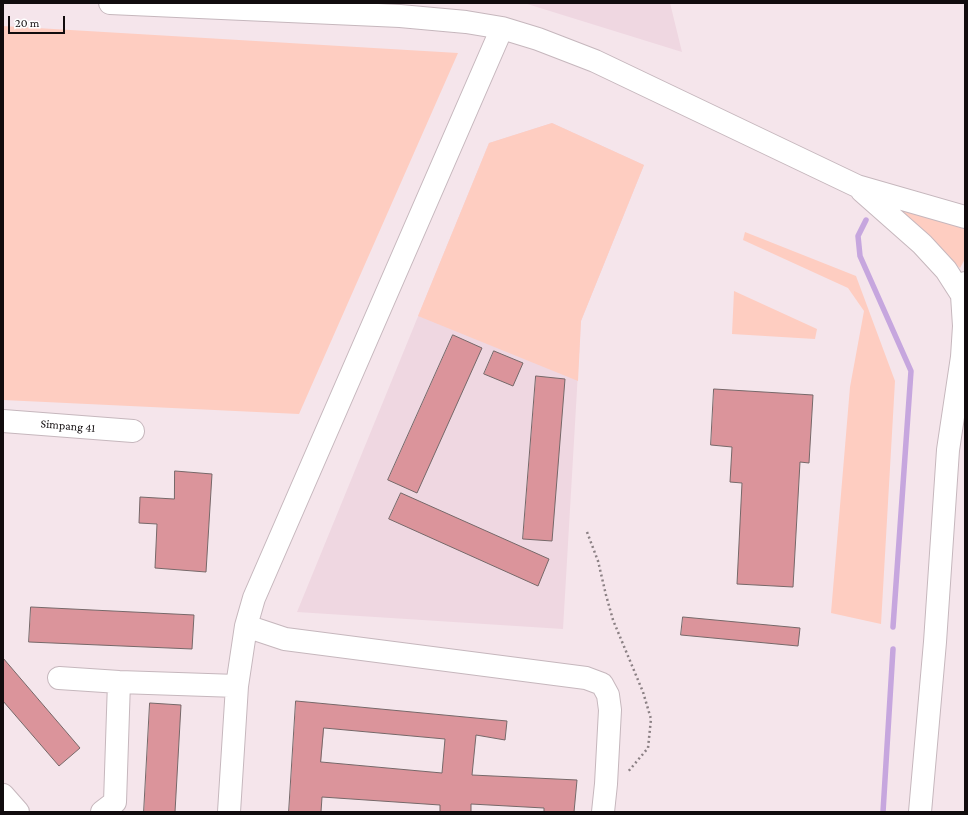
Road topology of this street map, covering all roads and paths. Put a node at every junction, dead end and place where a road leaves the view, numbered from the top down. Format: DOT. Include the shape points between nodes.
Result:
graph roads {
  1 [pos="110,3"];
  2 [pos="502,28"];
  3 [pos="857,186"];
  4 [pos="965,217"];
  5 [pos="964,289"];
  6 [pos="964,328"];
  7 [pos="3,421"];
  8 [pos="133,431"];
  9 [pos="965,446"];
  10 [pos="945,496"];
  11 [pos="587,532"];
  12 [pos="246,626"];
  13 [pos="59,678"];
  14 [pos="120,682"];
  15 [pos="237,686"];
  16 [pos="606,784"];
  17 [pos="3,795"];
  18 [pos="18,812"];
  19 [pos="102,812"];
  20 [pos="229,812"];
  21 [pos="603,812"];
  22 [pos="920,812"];
  1 -- 2 [label="street" via="400,16"];
  2 -- 3 [label="street" via="595,60"];
  2 -- 12 [label="street" via="294,504 254,598"];
  3 -- 4 [label="street"];
  3 -- 5 [label="street" via="922,244"];
  5 -- 6 [label="street"];
  6 -- 10 [label="street" via="948,450"];
  7 -- 8 [label="street, Simpang 41"];
  9 -- 10 [label="street"];
  10 -- 22 [label="street"];
  11 -- 16 [label="path" via="598,561 613,620 643,692 651,720 648,748 628,772"];
  12 -- 15 [label="street"];
  12 -- 16 [label="street" via="286,639 586,678 602,684 608,695 610,710"];
  13 -- 14 [label="street"];
  14 -- 15 [label="street"];
  14 -- 19 [label="street" via="115,802"];
  15 -- 20 [label="street"];
  16 -- 21 [label="street"];
  17 -- 18 [label="street"];
}
